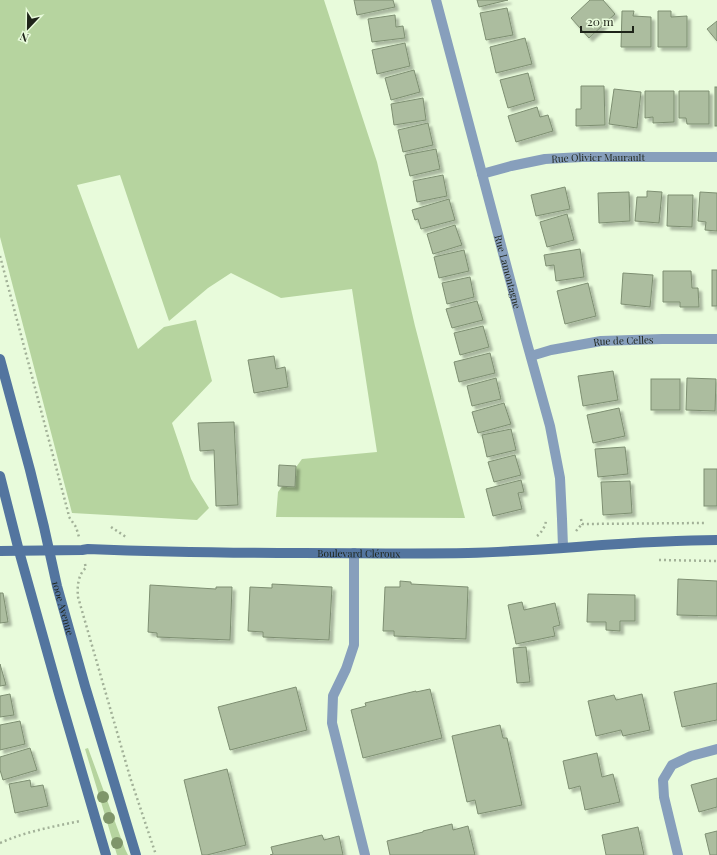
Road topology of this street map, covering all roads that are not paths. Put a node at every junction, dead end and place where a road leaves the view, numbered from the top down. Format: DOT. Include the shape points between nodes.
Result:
graph roads {
  1 [pos="436,0"];
  2 [pos="717,157"];
  3 [pos="482,174"];
  4 [pos="717,339"];
  5 [pos="530,356"];
  6 [pos="0,359"];
  7 [pos="0,476"];
  8 [pos="717,540"];
  9 [pos="563,547"];
  10 [pos="49,550"];
  11 [pos="0,551"];
  12 [pos="19,551"];
  13 [pos="354,553"];
  14 [pos="717,749"];
  15 [pos="106,855"];
  16 [pos="136,855"];
  17 [pos="365,855"];
  18 [pos="678,855"];
  1 -- 3 [label="street, Rue Lamontagne"];
  2 -- 3 [label="street, Rue Olivier Maurault" via="574,157 518,164"];
  3 -- 5 [label="street, Rue Lamontagne"];
  4 -- 5 [label="street, Rue de Celles" via="601,341"];
  5 -- 9 [label="street, Rue Lamontagne" via="550,426 560,478"];
  6 -- 10 [label="street, 100e Avenue"];
  7 -- 12 [label="street"];
  8 -- 9 [label="street, Boulevard Cléroux"];
  9 -- 13 [label="street, Boulevard Cléroux" via="467,553"];
  10 -- 12 [label="street, Boulevard Cléroux"];
  10 -- 13 [label="street, Boulevard Cléroux"];
  10 -- 16 [label="street, 100e Avenue" via="85,686"];
  11 -- 12 [label="street, Boulevard Cléroux"];
  12 -- 15 [label="street"];
  13 -- 17 [label="street" via="354,645 333,696 332,723"];
  14 -- 18 [label="street" via="691,756 672,765 663,780 664,797"];
}
